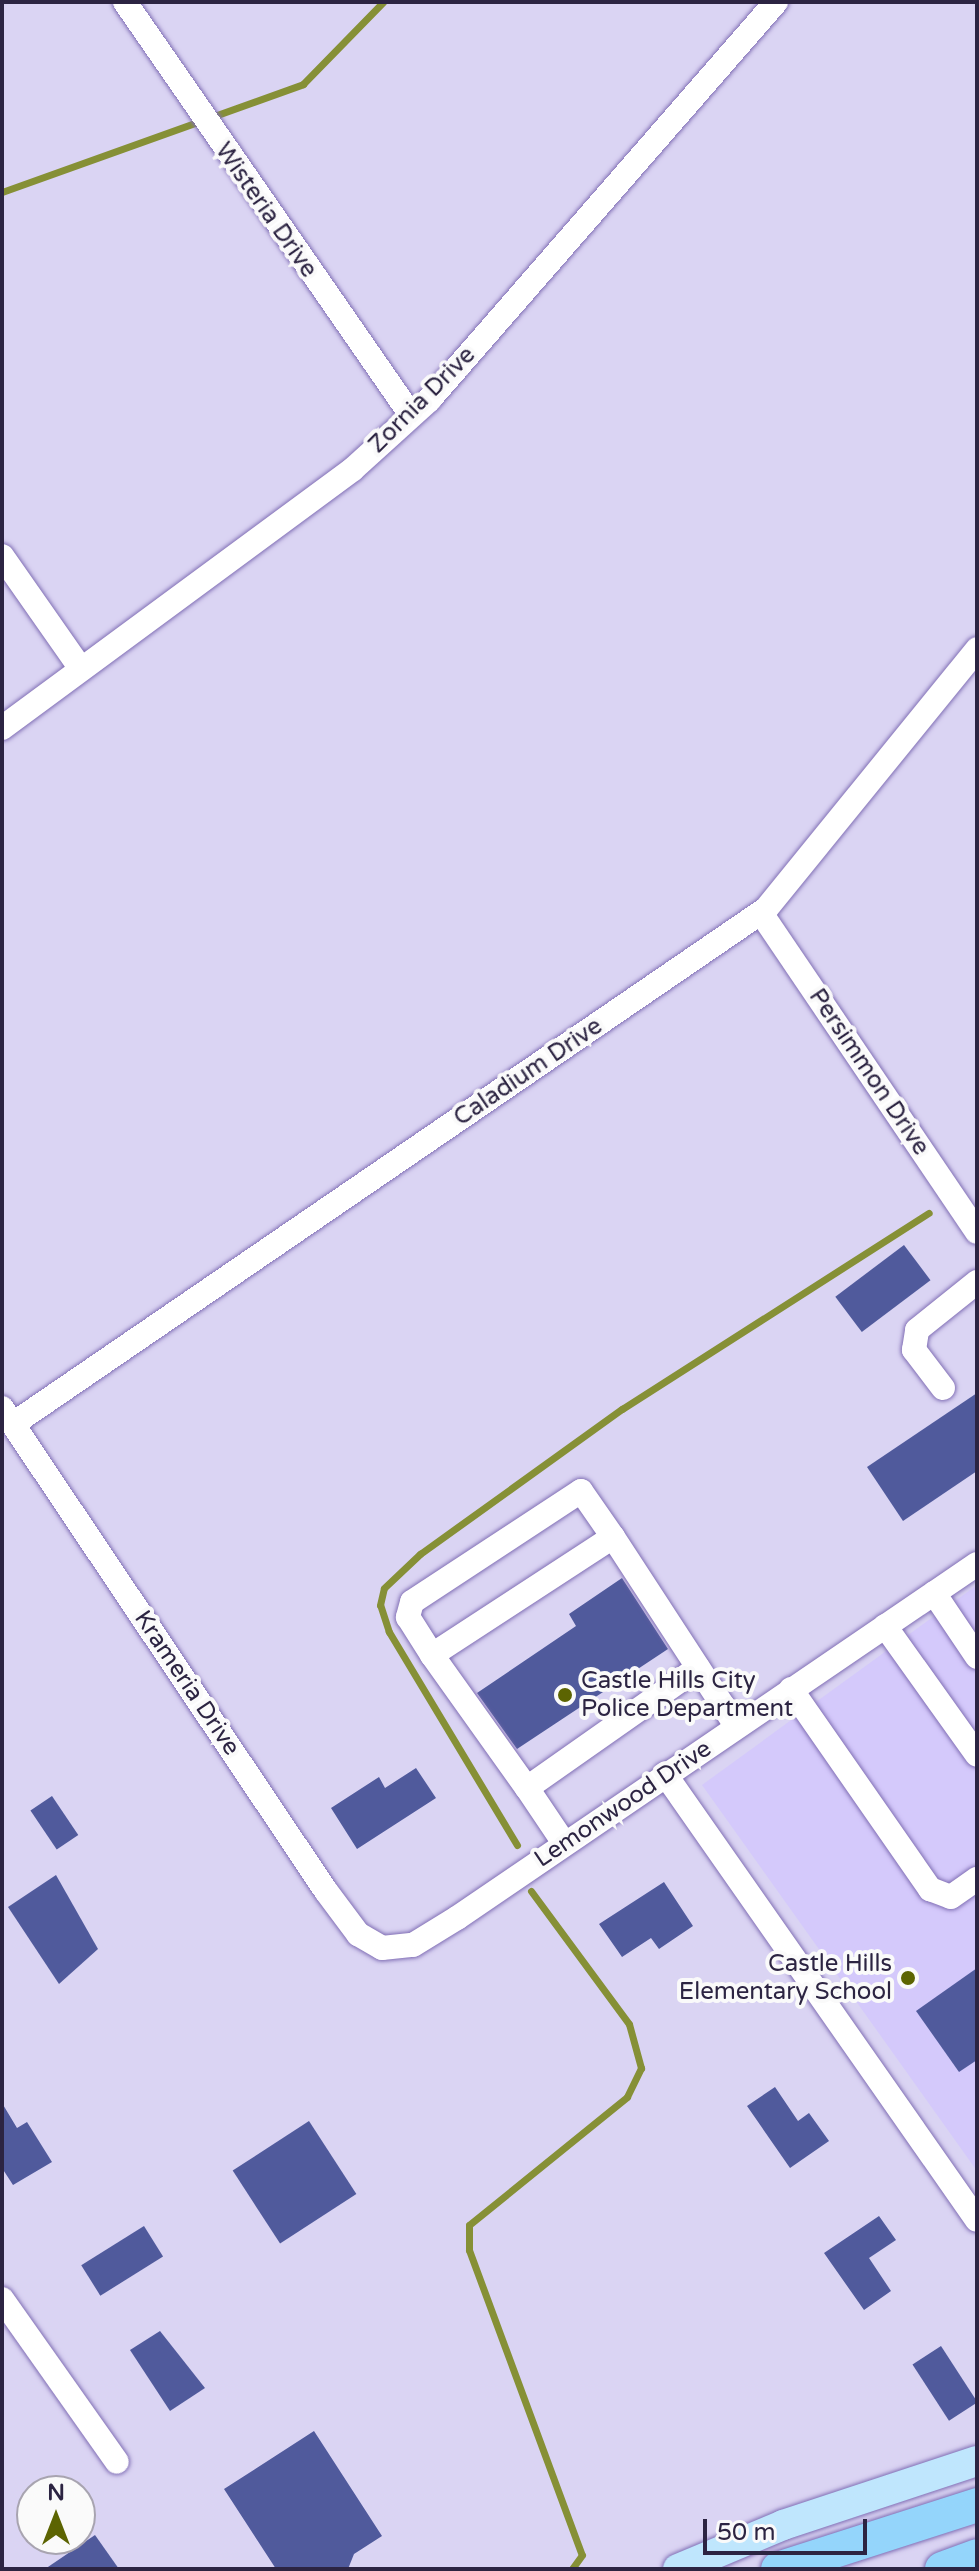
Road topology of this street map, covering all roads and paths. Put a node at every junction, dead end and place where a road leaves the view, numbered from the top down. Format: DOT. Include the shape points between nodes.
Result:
graph roads {
  1 [pos="125,2"];
  2 [pos="776,2"];
  3 [pos="411,415"];
  4 [pos="2,556"];
  5 [pos="977,649"];
  6 [pos="81,669"];
  7 [pos="2,728"];
  8 [pos="761,913"];
  9 [pos="977,1232"];
  10 [pos="977,1282"];
  11 [pos="943,1388"];
  12 [pos="8,1416"];
  13 [pos="613,1537"];
  14 [pos="977,1564"];
  15 [pos="934,1593"];
  16 [pos="885,1626"];
  17 [pos="432,1655"];
  18 [pos="977,1657"];
  19 [pos="698,1668"];
  20 [pos="791,1689"];
  21 [pos="736,1726"];
  22 [pos="977,1755"];
  23 [pos="665,1774"];
  24 [pos="527,1788"];
  25 [pos="564,1843"];
  26 [pos="977,1879"];
  27 [pos="382,1948"];
  28 [pos="977,2220"];
  29 [pos="2,2299"];
  30 [pos="977,2461"];
  31 [pos="117,2462"];
  32 [pos="977,2471"];
  33 [pos="941,2473"];
  34 [pos="977,2505"];
  35 [pos="977,2556"];
  36 [pos="678,2569"];
  37 [pos="778,2569"];
  38 [pos="942,2569"];
  1 -- 3 [label="street, Wisteria Drive"];
  2 -- 3 [label="street, Zornia Drive"];
  3 -- 6 [label="street, Zornia Drive" via="353,469"];
  4 -- 6 [label="street"];
  5 -- 8 [label="street, Caladium Drive"];
  6 -- 7 [label="street, Zornia Drive"];
  8 -- 9 [label="street, Persimmon Drive"];
  8 -- 12 [label="street, Caladium Drive"];
  10 -- 11 [label="street" via="917,1330 914,1350"];
  12 -- 27 [label="street, Krameria Drive" via="326,1891 358,1934"];
  13 -- 17 [label="street"];
  13 -- 17 [label="street" via="581,1491 412,1602 408,1617"];
  13 -- 19 [label="street"];
  14 -- 15 [label="street, Lemonwood Drive"];
  15 -- 16 [label="street, Lemonwood Drive"];
  15 -- 18 [label="street"];
  16 -- 20 [label="street, Lemonwood Drive"];
  16 -- 22 [label="street"];
  17 -- 24 [label="street"];
  19 -- 21 [label="street"];
  19 -- 24 [label="street"];
  20 -- 21 [label="street, Lemonwood Drive"];
  20 -- 26 [label="street" via="930,1889 951,1897"];
  21 -- 23 [label="street, Lemonwood Drive"];
  23 -- 25 [label="street, Lemonwood Drive"];
  23 -- 28 [label="street"];
  24 -- 25 [label="street"];
  25 -- 27 [label="street, Lemonwood Drive" via="413,1945"];
  29 -- 31 [label="street"];
  30 -- 33 [label="main road"];
  32 -- 33 [label="main road"];
  33 -- 36 [label="main road"];
  34 -- 37 [label="highway"];
  35 -- 38 [label="highway"];
}
